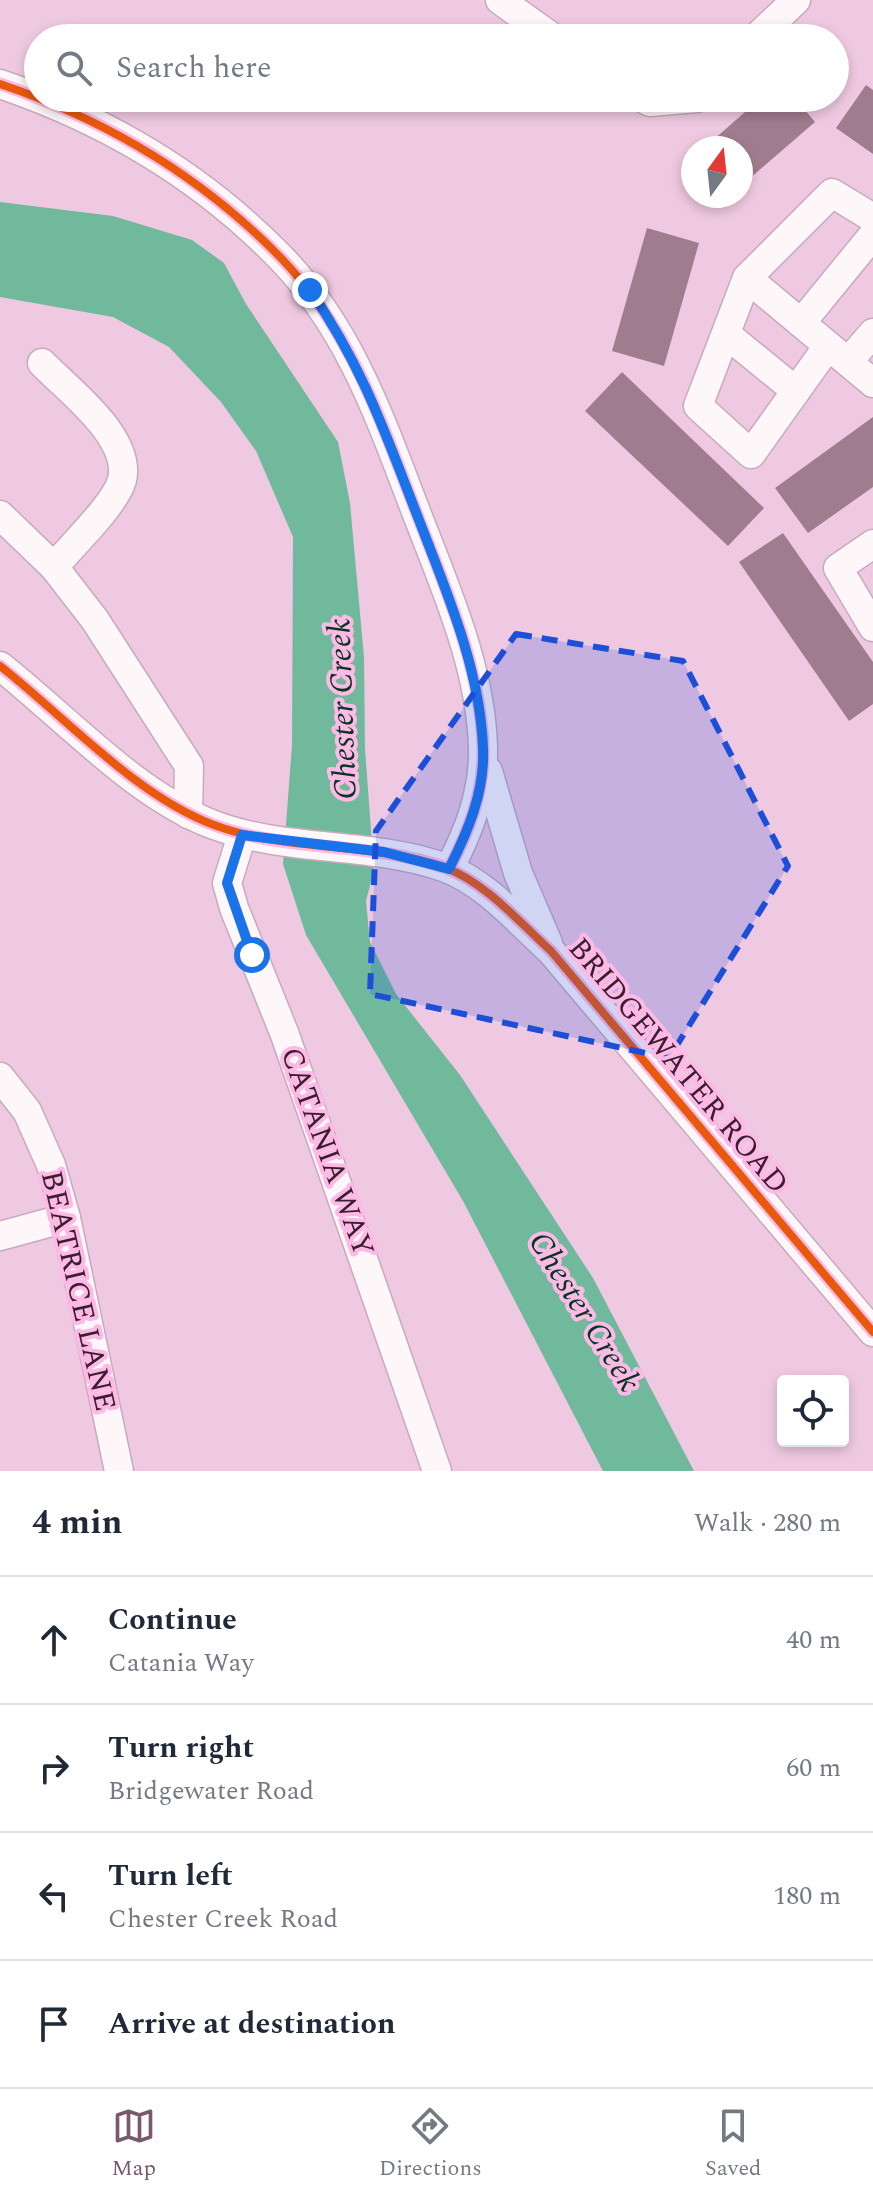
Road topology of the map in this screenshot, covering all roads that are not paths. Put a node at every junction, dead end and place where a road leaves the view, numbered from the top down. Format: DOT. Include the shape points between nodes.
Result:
graph roads {
  1 [pos="500,0"];
  2 [pos="788,8"];
  3 [pos="533,24"];
  4 [pos="771,24"];
  5 [pos="0,84"];
  6 [pos="24,93"];
  7 [pos="71,112"];
  8 [pos="873,218"];
  9 [pos="873,235"];
  10 [pos="747,278"];
  11 [pos="801,323"];
  12 [pos="873,333"];
  13 [pos="726,334"];
  14 [pos="838,354"];
  15 [pos="42,363"];
  16 [pos="873,383"];
  17 [pos="796,391"];
  18 [pos="0,515"];
  19 [pos="873,544"];
  20 [pos="54,567"];
  21 [pos="873,627"];
  22 [pos="0,666"];
  23 [pos="483,747"];
  24 [pos="188,814"];
  25 [pos="242,835"];
  26 [pos="449,869"];
  27 [pos="551,951"];
  28 [pos="0,1077"];
  29 [pos="66,1218"];
  30 [pos="0,1236"];
  31 [pos="873,1332"];
  32 [pos="119,1471"];
  33 [pos="437,1471"];
  1 -- 3 [label="street"];
  2 -- 4 [label="street"];
  5 -- 6 [label="street"];
  7 -- 23 [label="street" via="175,169 244,223 310,290 362,375 386,429 458,621"];
  8 -- 10 [label="street" via="832,193"];
  9 -- 11 [label="street"];
  10 -- 11 [label="street"];
  10 -- 13 [label="street"];
  11 -- 14 [label="street"];
  12 -- 14 [label="street"];
  13 -- 17 [label="street"];
  13 -- 17 [label="street" via="698,406 751,454"];
  14 -- 16 [label="street"];
  14 -- 17 [label="street"];
  15 -- 20 [label="street" via="114,436 123,456 115,491"];
  18 -- 20 [label="street"];
  19 -- 21 [label="street" via="838,568"];
  20 -- 24 [label="street" via="95,620 189,766"];
  22 -- 24 [label="street, BRIDGEWATER ROAD" via="133,776"];
  23 -- 26 [label="street" via="474,814"];
  23 -- 27 [label="street" via="513,859"];
  24 -- 25 [label="street, BRIDGEWATER ROAD"];
  25 -- 26 [label="street, BRIDGEWATER ROAD" via="384,852"];
  25 -- 33 [label="street, CATANIA WAY" via="227,883 234,908 291,1050"];
  26 -- 27 [label="street, BRIDGEWATER ROAD" via="491,896"];
  27 -- 31 [label="street, BRIDGEWATER ROAD"];
  28 -- 29 [label="street, BEATRICE LANE" via="27,1111 51,1165"];
  29 -- 30 [label="street"];
  29 -- 32 [label="street, BEATRICE LANE"];
}
